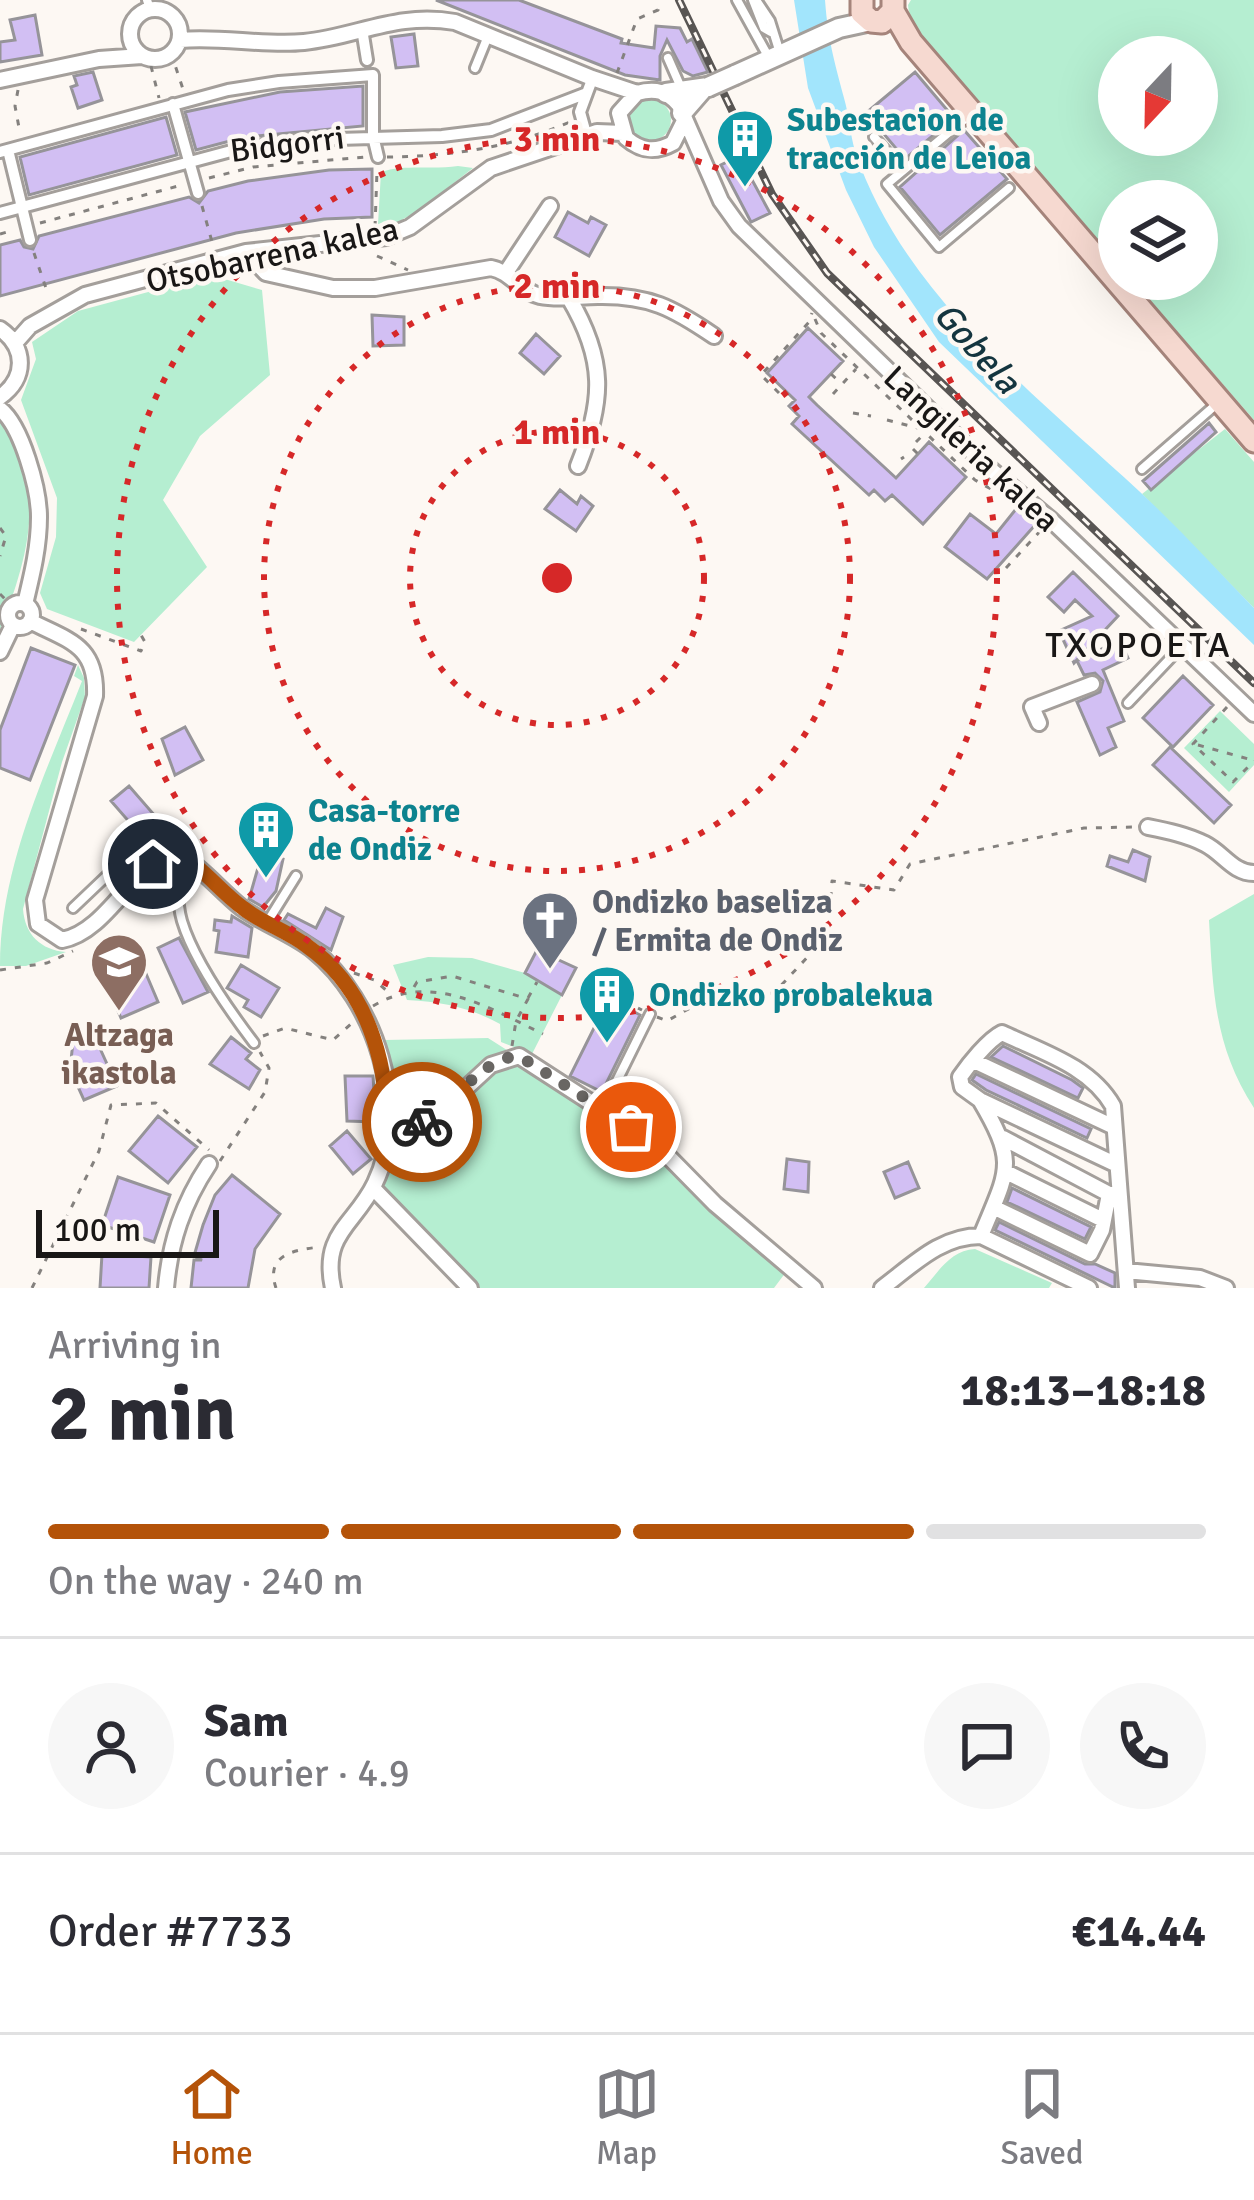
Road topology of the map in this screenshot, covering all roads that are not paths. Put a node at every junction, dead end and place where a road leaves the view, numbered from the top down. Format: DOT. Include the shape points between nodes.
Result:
graph roads {
  1 [pos="737,0"];
  2 [pos="754,0"];
  3 [pos="148,5"];
  4 [pos="873,13"];
  5 [pos="362,29"];
  6 [pos="130,32"];
  7 [pos="488,35"];
  8 [pos="176,47"];
  9 [pos="782,54"];
  10 [pos="145,57"];
  11 [pos="668,58"];
  12 [pos="99,59"];
  13 [pos="367,60"];
  14 [pos="475,68"];
  15 [pos="0,80"];
  16 [pos="592,86"];
  17 [pos="689,91"];
  18 [pos="638,93"];
  19 [pos="174,104"];
  20 [pos="622,108"];
  21 [pos="972,112"];
  22 [pos="683,117"];
  23 [pos="588,126"];
  24 [pos="623,134"];
  25 [pos="373,136"];
  26 [pos="874,137"];
  27 [pos="664,148"];
  28 [pos="4,151"];
  29 [pos="378,157"];
  30 [pos="189,161"];
  31 [pos="707,170"];
  32 [pos="903,170"];
  33 [pos="197,187"];
  34 [pos="1009,188"];
  35 [pos="550,206"];
  36 [pos="24,207"];
  37 [pos="0,213"];
  38 [pos="28,233"];
  39 [pos="246,252"];
  40 [pos="507,271"];
  41 [pos="569,298"];
  42 [pos="7,335"];
  43 [pos="714,336"];
  44 [pos="4,394"];
  45 [pos="1220,401"];
  46 [pos="4,412"];
  47 [pos="1254,441"];
  48 [pos="578,466"];
  49 [pos="1142,469"];
  50 [pos="18,605"];
  51 [pos="30,621"];
  52 [pos="13,625"];
  53 [pos="1182,645"];
  54 [pos="0,652"];
  55 [pos="1092,684"];
  56 [pos="1128,703"];
  57 [pos="1254,714"];
  58 [pos="1039,723"];
  59 [pos="1148,827"];
  60 [pos="180,854"];
  61 [pos="114,869"];
  62 [pos="1254,873"];
  63 [pos="296,876"];
  64 [pos="73,908"];
  65 [pos="268,921"];
  66 [pos="650,1014"];
  67 [pos="254,1043"];
  68 [pos="976,1062"];
  69 [pos="980,1100"];
  70 [pos="603,1109"];
  71 [pos="1114,1127"];
  72 [pos="386,1133"];
  73 [pos="1003,1138"];
  74 [pos="209,1164"];
  75 [pos="1115,1164"];
  76 [pos="1006,1172"];
  77 [pos="373,1188"];
  78 [pos="1113,1194"];
  79 [pos="993,1208"];
  80 [pos="1103,1220"];
  81 [pos="981,1236"];
  82 [pos="1126,1271"];
  83 [pos="166,1288"];
  84 [pos="333,1288"];
  85 [pos="469,1288"];
  86 [pos="814,1288"];
  87 [pos="882,1288"];
  88 [pos="1089,1288"];
  89 [pos="1127,1288"];
  90 [pos="1226,1288"];
  1 -- 9 [label="lane"];
  2 -- 9 [label="lane"];
  3 -- 6 [label="street"];
  3 -- 8 [label="street" via="173,17"];
  4 -- 9 [label="street"];
  4 -- 21 [label="main road" via="911,42"];
  5 -- 7 [label="street" via="417,17"];
  5 -- 8 [label="street" via="303,42"];
  5 -- 13 [label="street"];
  6 -- 10 [label="street"];
  6 -- 12 [label="street"];
  7 -- 14 [label="lane"];
  7 -- 16 [label="street"];
  8 -- 10 [label="street"];
  9 -- 17 [label="street, bridge"];
  10 -- 12 [label="street"];
  11 -- 17 [label="lane"];
  12 -- 15 [label="street"];
  16 -- 18 [label="street"];
  16 -- 20 [label="street"];
  16 -- 23 [label="street"];
  16 -- 25 [label="street" via="491,130"];
  17 -- 18 [label="street"];
  17 -- 22 [label="street"];
  18 -- 20 [label="street"];
  19 -- 25 [label="street" via="279,82 374,76"];
  19 -- 28 [label="street"];
  19 -- 30 [label="street"];
  20 -- 24 [label="street"];
  21 -- 32 [label="lane"];
  21 -- 45 [label="main road"];
  22 -- 27 [label="street" via="680,135"];
  22 -- 31 [label="street, Langileria kalea"];
  23 -- 24 [label="street"];
  23 -- 39 [label="street, Otsobarrena kalea" via="491,168 400,232"];
  24 -- 27 [label="street" via="643,149"];
  25 -- 29 [label="street"];
  25 -- 30 [label="street"];
  26 -- 32 [label="lane"];
  27 -- 31 [label="street" via="692,155"];
  28 -- 36 [label="street"];
  30 -- 33 [label="street"];
  30 -- 36 [label="street"];
  31 -- 53 [label="street, Langileria kalea" via="764,253"];
  32 -- 34 [label="lane" via="887,184 939,248"];
  35 -- 40 [label="street"];
  36 -- 37 [label="street"];
  36 -- 38 [label="street"];
  39 -- 40 [label="street" via="266,273 333,288"];
  39 -- 42 [label="street, Otsobarrena kalea" via="70,302"];
  40 -- 41 [label="street" via="537,296"];
  41 -- 43 [label="street" via="638,298 673,308"];
  41 -- 48 [label="street" via="588,329 598,371 594,425"];
  42 -- 44 [label="street" via="20,368"];
  44 -- 46 [label="street"];
  45 -- 47 [label="main road"];
  45 -- 49 [label="lane"];
  46 -- 50 [label="street" via="25,453 39,512 37,554"];
  50 -- 51 [label="street"];
  50 -- 52 [label="street" via="8,614"];
  51 -- 52 [label="street"];
  51 -- 60 [label="street" via="85,652 96,680 35,900 38,923 62,940 80,937 153,864"];
  52 -- 54 [label="street"];
  53 -- 56 [label="lane"];
  53 -- 57 [label="street, Langileria kalea"];
  55 -- 58 [label="street" via="1032,707"];
  59 -- 62 [label="street" via="1197,840 1238,871"];
  60 -- 65 [label="street"];
  60 -- 67 [label="lane" via="183,924"];
  61 -- 64 [label="lane"];
  63 -- 65 [label="lane"];
  65 -- 72 [label="street" via="312,949 363,1012 388,1090"];
  66 -- 70 [label="lane"];
  68 -- 69 [label="street" via="960,1077"];
  68 -- 71 [label="street"];
  68 -- 71 [label="street" via="1001,1033 1021,1042 1102,1087"];
  69 -- 73 [label="street"];
  69 -- 75 [label="street"];
  70 -- 72 [label="street" via="525,1058 507,1058 440,1112"];
  70 -- 86 [label="street" via="658,1146"];
  71 -- 75 [label="street"];
  72 -- 77 [label="street"];
  73 -- 76 [label="street"];
  73 -- 78 [label="street"];
  74 -- 83 [label="street" via="175,1233"];
  75 -- 78 [label="street"];
  76 -- 79 [label="street"];
  76 -- 80 [label="street"];
  77 -- 84 [label="street" via="340,1228 328,1264"];
  77 -- 85 [label="street"];
  78 -- 80 [label="street"];
  78 -- 82 [label="street"];
  79 -- 80 [label="street" via="1084,1253 1095,1250"];
  79 -- 81 [label="street"];
  81 -- 87 [label="street" via="947,1240"];
  81 -- 88 [label="street"];
  82 -- 89 [label="street"];
  82 -- 90 [label="street"];
}
